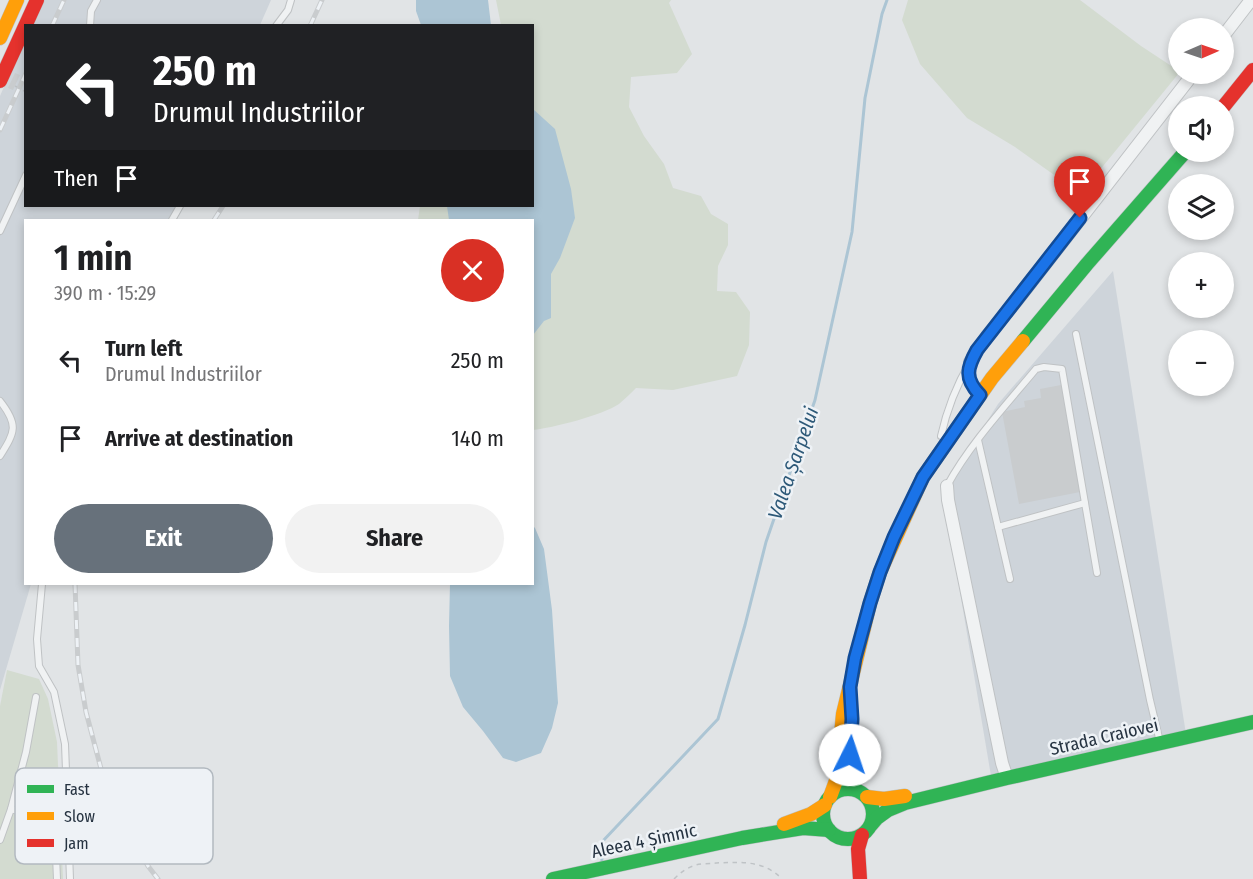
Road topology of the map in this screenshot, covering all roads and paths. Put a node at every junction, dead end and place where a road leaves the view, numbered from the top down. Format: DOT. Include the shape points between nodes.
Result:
graph roads {
  1 [pos="17,0"];
  2 [pos="37,0"];
  3 [pos="96,0"];
  4 [pos="291,0"];
  5 [pos="1251,0"];
  6 [pos="1234,22"];
  7 [pos="26,24"];
  8 [pos="90,24"];
  9 [pos="278,24"];
  10 [pos="24,28"];
  11 [pos="0,38"];
  12 [pos="1253,70"];
  13 [pos="0,81"];
  14 [pos="1185,84"];
  15 [pos="1232,96"];
  16 [pos="1176,162"];
  17 [pos="24,179"];
  18 [pos="0,231"];
  19 [pos="1076,334"];
  20 [pos="970,362"];
  21 [pos="980,395"];
  22 [pos="0,401"];
  23 [pos="978,440"];
  24 [pos="0,456"];
  25 [pos="936,457"];
  26 [pos="947,486"];
  27 [pos="1085,502"];
  28 [pos="998,527"];
  29 [pos="1097,573"];
  30 [pos="1010,579"];
  31 [pos="42,585"];
  32 [pos="850,687"];
  33 [pos="36,697"];
  34 [pos="1253,722"];
  35 [pos="1161,743"];
  36 [pos="22,768"];
  37 [pos="66,768"];
  38 [pos="1007,778"];
  39 [pos="964,788"];
  40 [pos="15,794"];
  41 [pos="864,795"];
  42 [pos="827,801"];
  43 [pos="11,809"];
  44 [pos="15,810"];
  45 [pos="867,830"];
  46 [pos="833,833"];
  47 [pos="742,838"];
  48 [pos="0,840"];
  49 [pos="843,852"];
  50 [pos="56,864"];
  51 [pos="69,864"];
  52 [pos="57,879"];
  53 [pos="70,879"];
  54 [pos="553,879"];
  55 [pos="674,879"];
  56 [pos="782,879"];
  57 [pos="860,879"];
  1 -- 11 [label="main road"];
  2 -- 7 [label="main road"];
  3 -- 8 [label="lane"];
  4 -- 9 [label="lane"];
  5 -- 6 [label="street"];
  10 -- 13 [label="main road"];
  12 -- 15 [label="main road"];
  14 -- 20 [label="street"];
  16 -- 21 [label="main road"];
  17 -- 18 [label="lane"];
  19 -- 35 [label="lane"];
  20 -- 21 [label="lane" via="969,378"];
  20 -- 25 [label="lane" via="950,402"];
  21 -- 25 [label="main road"];
  22 -- 24 [label="lane" via="13,422 12,438"];
  23 -- 26 [label="lane"];
  23 -- 27 [label="lane" via="1036,369 1062,369"];
  23 -- 28 [label="lane"];
  25 -- 32 [label="main road" via="907,509 880,572"];
  26 -- 38 [label="street"];
  27 -- 28 [label="lane"];
  27 -- 29 [label="lane"];
  28 -- 30 [label="lane"];
  31 -- 37 [label="lane" via="39,666 54,692"];
  32 -- 41 [label="main road" via="851,775"];
  32 -- 42 [label="main road" via="843,714 837,778"];
  33 -- 36 [label="lane"];
  34 -- 35 [label="main road, Strada Craiovei"];
  35 -- 38 [label="main road, Strada Craiovei"];
  38 -- 39 [label="main road, Strada Craiovei"];
  39 -- 41 [label="main road" via="893,798"];
  39 -- 45 [label="main road" via="893,807"];
  40 -- 43 [label="lane"];
  41 -- 42 [label="main road" via="844,789"];
  41 -- 45 [label="main road" via="873,815"];
  42 -- 46 [label="main road" via="824,822"];
  42 -- 47 [label="main road, Aleea 4 Șimnic" via="799,819"];
  43 -- 44 [label="lane"];
  43 -- 48 [label="lane"];
  45 -- 46 [label="main road" via="854,839"];
  45 -- 57 [label="main road" via="858,849"];
  46 -- 47 [label="main road, Aleea 4 Șimnic" via="803,828"];
  46 -- 49 [label="main road"];
  47 -- 54 [label="main road, Aleea 4 Șimnic"];
  50 -- 52 [label="lane"];
  51 -- 53 [label="lane"];
  55 -- 56 [label="path" via="696,865 744,862 760,865"];
}
